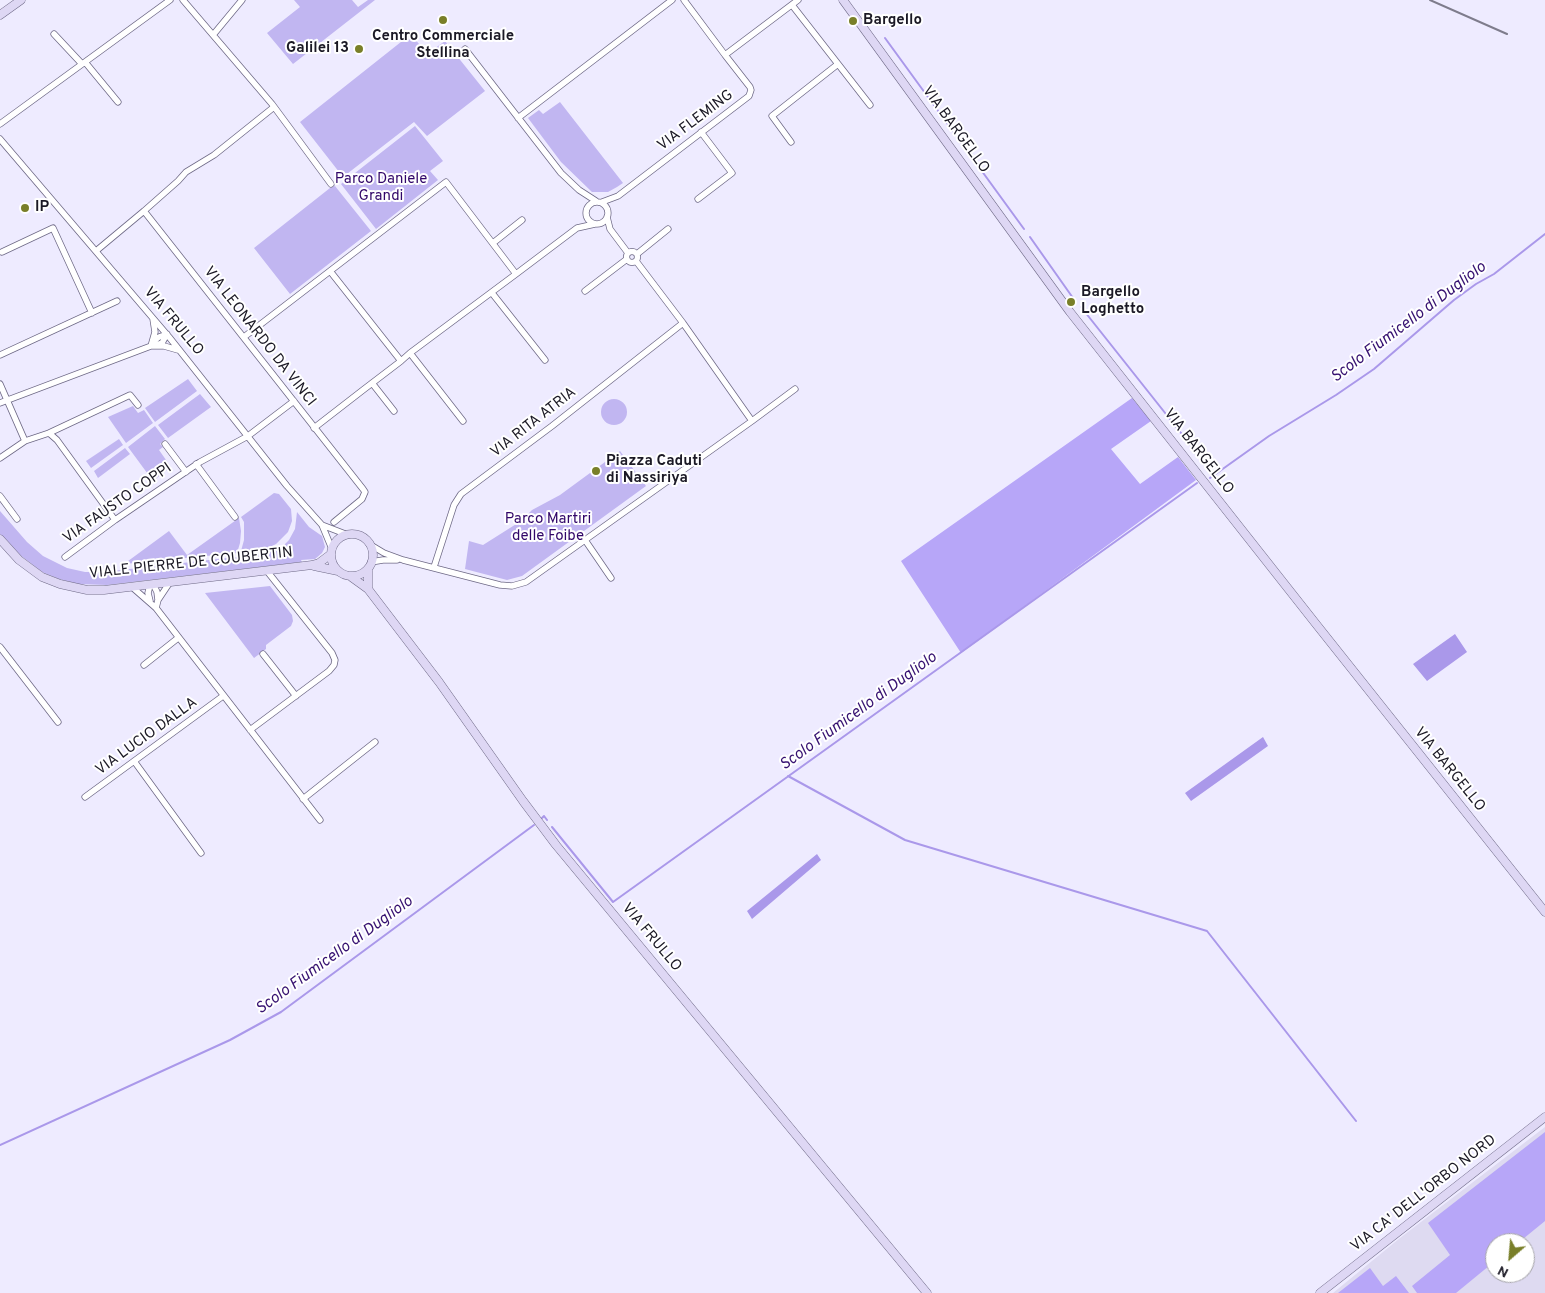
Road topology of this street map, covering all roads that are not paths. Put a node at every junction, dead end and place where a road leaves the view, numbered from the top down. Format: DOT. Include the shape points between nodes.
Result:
graph roads {
  1 [pos="21,0"];
  2 [pos="170,0"];
  3 [pos="182,0"];
  4 [pos="242,0"];
  5 [pos="672,0"];
  6 [pos="684,0"];
  7 [pos="798,0"];
  8 [pos="843,0"];
  9 [pos="792,4"];
  10 [pos="0,16"];
  11 [pos="54,34"];
  12 [pos="213,36"];
  13 [pos="465,50"];
  14 [pos="725,55"];
  15 [pos="83,63"];
  16 [pos="838,64"];
  17 [pos="118,102"];
  18 [pos="870,105"];
  19 [pos="274,107"];
  20 [pos="518,118"];
  21 [pos="0,124"];
  22 [pos="701,132"];
  23 [pos="0,139"];
  24 [pos="791,142"];
  25 [pos="331,184"];
  26 [pos="579,190"];
  27 [pos="618,196"];
  28 [pos="698,199"];
  29 [pos="599,202"];
  30 [pos="144,212"];
  31 [pos="586,212"];
  32 [pos="608,214"];
  33 [pos="522,220"];
  34 [pos="602,223"];
  35 [pos="595,224"];
  36 [pos="577,228"];
  37 [pos="668,228"];
  38 [pos="610,229"];
  39 [pos="493,243"];
  40 [pos="96,251"];
  41 [pos="2,252"];
  42 [pos="637,254"];
  43 [pos="627,256"];
  44 [pos="636,261"];
  45 [pos="330,272"];
  46 [pos="516,274"];
  47 [pos="585,291"];
  48 [pos="492,293"];
  49 [pos="117,301"];
  50 [pos="92,313"];
  51 [pos="152,317"];
  52 [pos="683,323"];
  53 [pos="167,334"];
  54 [pos="244,337"];
  55 [pos="153,345"];
  56 [pos="182,352"];
  57 [pos="410,353"];
  58 [pos="0,355"];
  59 [pos="401,360"];
  60 [pos="545,360"];
  61 [pos="372,383"];
  62 [pos="0,384"];
  63 [pos="795,389"];
  64 [pos="294,401"];
  65 [pos="3,402"];
  66 [pos="138,406"];
  67 [pos="394,411"];
  68 [pos="463,421"];
  69 [pos="752,421"];
  70 [pos="314,428"];
  71 [pos="49,433"];
  72 [pos="248,436"];
  73 [pos="25,441"];
  74 [pos="165,444"];
  75 [pos="0,458"];
  76 [pos="196,464"];
  77 [pos="186,472"];
  78 [pos="0,496"];
  79 [pos="235,516"];
  80 [pos="17,519"];
  81 [pos="115,520"];
  82 [pos="334,522"];
  83 [pos="322,526"];
  84 [pos="348,535"];
  85 [pos="0,539"];
  86 [pos="585,540"];
  87 [pos="369,544"];
  88 [pos="332,552"];
  89 [pos="65,557"];
  90 [pos="403,560"];
  91 [pos="312,565"];
  92 [pos="370,565"];
  93 [pos="434,567"];
  94 [pos="338,570"];
  95 [pos="267,571"];
  96 [pos="350,576"];
  97 [pos="611,578"];
  98 [pos="170,582"];
  99 [pos="152,584"];
  100 [pos="132,587"];
  101 [pos="368,588"];
  102 [pos="158,600"];
  103 [pos="150,602"];
  104 [pos="156,608"];
  105 [pos="178,638"];
  106 [pos="0,648"];
  107 [pos="263,654"];
  108 [pos="144,665"];
  109 [pos="223,696"];
  110 [pos="296,696"];
  111 [pos="58,722"];
  112 [pos="250,730"];
  113 [pos="375,742"];
  114 [pos="134,761"];
  115 [pos="85,797"];
  116 [pos="303,798"];
  117 [pos="320,820"];
  118 [pos="201,853"];
  119 [pos="1545,912"];
  120 [pos="1545,1117"];
  121 [pos="927,1293"];
  122 [pos="1320,1293"];
  1 -- 10 [label="street"];
  2 -- 15 [label="street"];
  3 -- 12 [label="street"];
  4 -- 12 [label="street"];
  5 -- 20 [label="street"];
  6 -- 14 [label="street"];
  7 -- 9 [label="street"];
  8 -- 119 [label="street, VIA BARGELLO" via="1070,312"];
  9 -- 14 [label="street"];
  9 -- 16 [label="street"];
  11 -- 15 [label="street"];
  12 -- 19 [label="street"];
  13 -- 20 [label="street"];
  14 -- 22 [label="street, VIA FLEMING" via="750,86 750,93"];
  15 -- 17 [label="street"];
  15 -- 21 [label="street"];
  16 -- 18 [label="street"];
  16 -- 24 [label="street" via="772,116"];
  19 -- 25 [label="street"];
  19 -- 30 [label="street" via="214,155 186,172"];
  20 -- 26 [label="street" via="561,173"];
  22 -- 27 [label="street, VIA FLEMING"];
  22 -- 28 [label="street" via="732,173"];
  23 -- 40 [label="street, VIA FRULLO"];
  26 -- 29 [label="street"];
  26 -- 31 [label="street"];
  27 -- 29 [label="street, VIA FLEMING"];
  27 -- 32 [label="street, VIA FLEMING"];
  29 -- 31 [label="street" via="589,204"];
  29 -- 32 [label="street" via="605,205"];
  30 -- 40 [label="street"];
  30 -- 54 [label="street, VIA LEONARDO DA VINCI"];
  31 -- 35 [label="street" via="588,220"];
  31 -- 36 [label="street"];
  32 -- 34 [label="street"];
  32 -- 38 [label="street"];
  33 -- 39 [label="street"];
  34 -- 35 [label="street"];
  34 -- 38 [label="street"];
  35 -- 36 [label="street"];
  36 -- 46 [label="street"];
  37 -- 42 [label="street"];
  38 -- 43 [label="street"];
  39 -- 45 [label="street" via="446,182"];
  39 -- 46 [label="street"];
  40 -- 51 [label="street, VIA FRULLO"];
  41 -- 50 [label="street" via="53,228"];
  42 -- 43 [label="street" via="632,252"];
  42 -- 44 [label="street"];
  43 -- 44 [label="street" via="633,263"];
  43 -- 47 [label="street"];
  44 -- 52 [label="street"];
  45 -- 54 [label="street"];
  45 -- 59 [label="street"];
  46 -- 48 [label="street"];
  48 -- 57 [label="street"];
  48 -- 60 [label="street"];
  49 -- 50 [label="street"];
  50 -- 58 [label="street"];
  51 -- 53 [label="street, VIA FRULLO"];
  51 -- 55 [label="street"];
  52 -- 69 [label="street"];
  52 -- 93 [label="street, VIA RITA ATRIA" via="461,494 456,500"];
  53 -- 55 [label="street" via="162,343"];
  53 -- 56 [label="street, VIA FRULLO"];
  54 -- 64 [label="street, VIA LEONARDO DA VINCI"];
  55 -- 56 [label="street" via="169,346"];
  55 -- 65 [label="street"];
  56 -- 72 [label="street, VIA FRULLO"];
  57 -- 59 [label="street"];
  57 -- 68 [label="street"];
  59 -- 61 [label="street"];
  61 -- 67 [label="street"];
  61 -- 70 [label="street"];
  62 -- 65 [label="street"];
  63 -- 69 [label="street"];
  64 -- 70 [label="street, VIA LEONARDO DA VINCI"];
  64 -- 72 [label="street, VIA FAUSTO COPPI"];
  65 -- 73 [label="street"];
  66 -- 71 [label="street" via="130,396"];
  69 -- 86 [label="street"];
  70 -- 82 [label="street, VIA LEONARDO DA VINCI" via="365,492 362,499"];
  71 -- 73 [label="street"];
  71 -- 81 [label="street"];
  72 -- 76 [label="street, VIA FAUSTO COPPI"];
  72 -- 83 [label="street, VIA FRULLO"];
  73 -- 75 [label="street"];
  74 -- 77 [label="street, VIA FAUSTO COPPI"];
  76 -- 77 [label="street, VIA FAUSTO COPPI"];
  76 -- 79 [label="street"];
  77 -- 81 [label="street, VIA FAUSTO COPPI"];
  78 -- 80 [label="street"];
  81 -- 89 [label="street, VIA FAUSTO COPPI"];
  83 -- 84 [label="street"];
  83 -- 88 [label="street"];
  84 -- 87 [label="street" via="358,536"];
  84 -- 88 [label="street" via="339,539"];
  85 -- 100 [label="street, VIALE PIERRE DE COUBERTIN" via="28,568 60,584 87,590"];
  86 -- 93 [label="street" via="526,582 512,586"];
  86 -- 97 [label="street"];
  87 -- 90 [label="street"];
  87 -- 92 [label="street" via="372,552"];
  88 -- 91 [label="street, VIALE PIERRE DE COUBERTIN"];
  88 -- 94 [label="street" via="333,564"];
  90 -- 92 [label="street" via="383,560"];
  90 -- 93 [label="street"];
  91 -- 94 [label="street, VIALE PIERRE DE COUBERTIN"];
  91 -- 95 [label="street, VIALE PIERRE DE COUBERTIN"];
  92 -- 96 [label="street" via="362,574"];
  92 -- 101 [label="street"];
  94 -- 96 [label="street"];
  95 -- 98 [label="street, VIALE PIERRE DE COUBERTIN"];
  95 -- 110 [label="street" via="334,657 334,665 329,671"];
  96 -- 101 [label="street, VIA FRULLO"];
  98 -- 99 [label="street, VIALE PIERRE DE COUBERTIN"];
  98 -- 102 [label="street"];
  99 -- 100 [label="street, VIALE PIERRE DE COUBERTIN"];
  99 -- 102 [label="street"];
  99 -- 103 [label="street" via="148,593"];
  100 -- 103 [label="street"];
  101 -- 121 [label="street, VIA FRULLO" via="556,846"];
  102 -- 104 [label="street"];
  103 -- 104 [label="street"];
  104 -- 105 [label="street"];
  105 -- 108 [label="street"];
  105 -- 109 [label="street"];
  106 -- 111 [label="street"];
  107 -- 110 [label="street"];
  109 -- 112 [label="street"];
  109 -- 114 [label="street, VIA LUCIO DALLA"];
  110 -- 112 [label="street"];
  112 -- 116 [label="street"];
  113 -- 116 [label="street"];
  114 -- 115 [label="street, VIA LUCIO DALLA"];
  114 -- 118 [label="street"];
  116 -- 117 [label="street"];
  120 -- 122 [label="street, VIA CA' DELL'ORBO NORD"];
}
